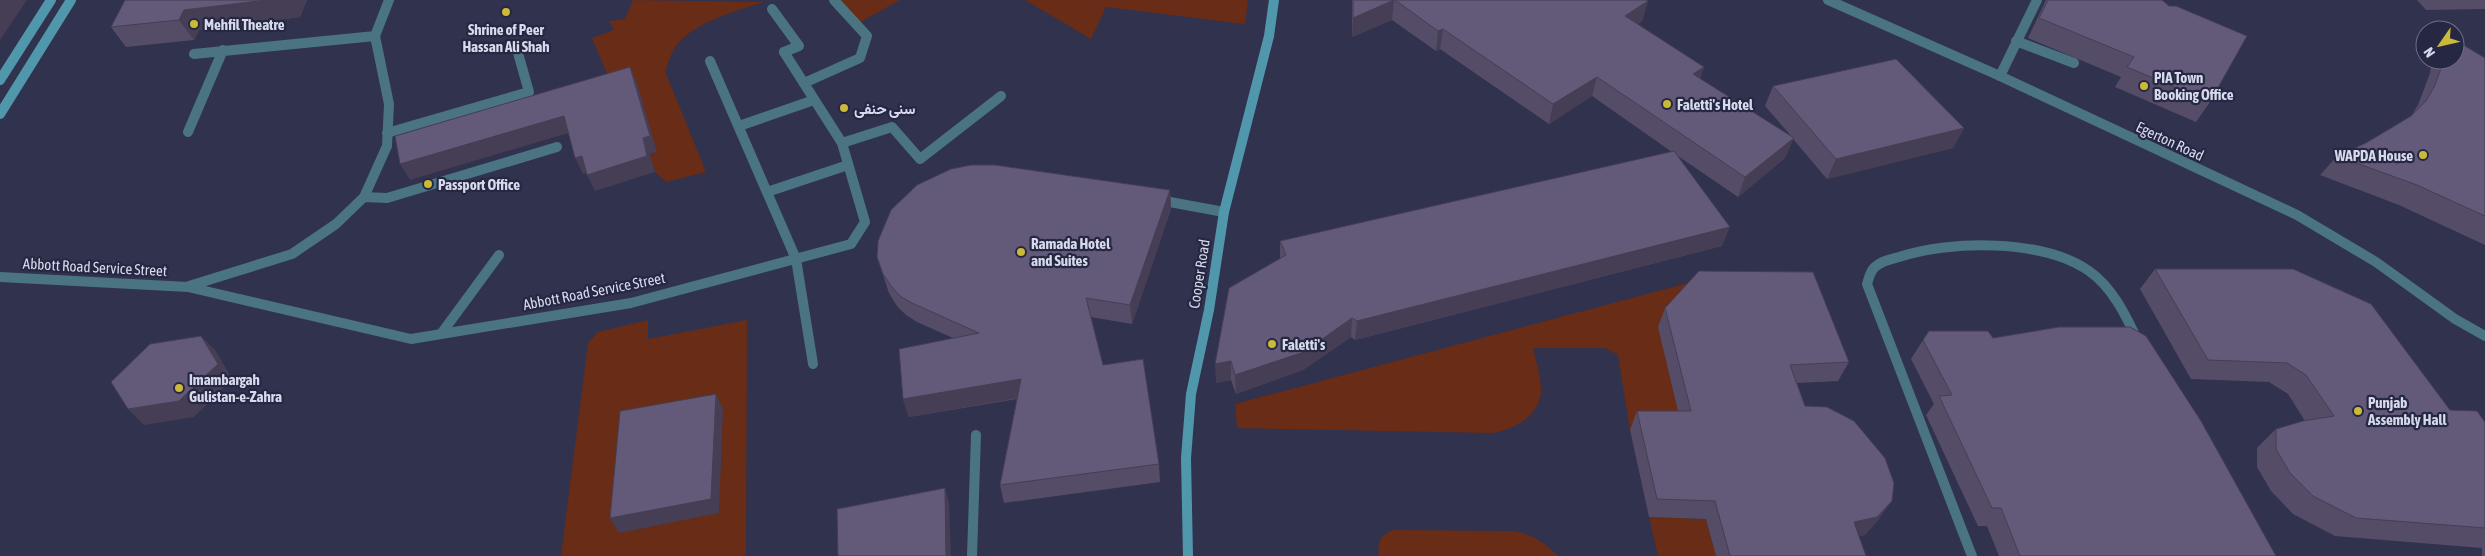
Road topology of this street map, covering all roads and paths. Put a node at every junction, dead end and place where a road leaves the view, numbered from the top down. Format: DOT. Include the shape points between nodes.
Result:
graph roads {
  1 [pos="51,0"];
  2 [pos="71,0"];
  3 [pos="389,0"];
  4 [pos="834,0"];
  5 [pos="1274,0"];
  6 [pos="1828,0"];
  7 [pos="2037,0"];
  8 [pos="772,9"];
  9 [pos="375,36"];
  10 [pos="2016,41"];
  11 [pos="222,50"];
  12 [pos="518,53"];
  13 [pos="194,54"];
  14 [pos="710,61"];
  15 [pos="2074,63"];
  16 [pos="2000,76"];
  17 [pos="0,80"];
  18 [pos="804,84"];
  19 [pos="1001,96"];
  20 [pos="814,100"];
  21 [pos="0,114"];
  22 [pos="739,126"];
  23 [pos="188,132"];
  24 [pos="387,133"];
  25 [pos="842,143"];
  26 [pos="557,147"];
  27 [pos="848,165"];
  28 [pos="767,192"];
  29 [pos="364,197"];
  30 [pos="1145,197"];
  31 [pos="1224,212"];
  32 [pos="498,255"];
  33 [pos="796,259"];
  34 [pos="0,276"];
  35 [pos="188,287"];
  36 [pos="441,334"];
  37 [pos="2485,336"];
  38 [pos="2144,351"];
  39 [pos="813,364"];
  40 [pos="976,435"];
  41 [pos="972,556"];
  42 [pos="1188,556"];
  43 [pos="1972,556"];
  1 -- 17 [label="main road"];
  2 -- 21 [label="main road"];
  3 -- 9 [label="street"];
  4 -- 18 [label="street" via="867,36 860,58"];
  5 -- 31 [label="main road, Cooper Road" via="1269,36"];
  6 -- 16 [label="street, Egerton Road"];
  7 -- 10 [label="street"];
  8 -- 18 [label="street, Abbott Road Service Street" via="799,46 784,52"];
  9 -- 11 [label="street"];
  9 -- 24 [label="street, Abbott Road Service Street" via="389,104"];
  10 -- 15 [label="street"];
  10 -- 16 [label="street"];
  11 -- 13 [label="street"];
  11 -- 23 [label="street"];
  12 -- 24 [label="street" via="529,92"];
  14 -- 22 [label="street"];
  16 -- 37 [label="street, Egerton Road" via="2297,215 2376,262 2455,319"];
  18 -- 20 [label="street, Abbott Road Service Street"];
  19 -- 25 [label="street" via="920,159 892,127"];
  20 -- 22 [label="street"];
  20 -- 25 [label="street, Abbott Road Service Street"];
  22 -- 28 [label="street"];
  24 -- 29 [label="street, Abbott Road Service Street" via="387,146"];
  25 -- 27 [label="street, Abbott Road Service Street"];
  26 -- 29 [label="street" via="387,198"];
  27 -- 28 [label="street"];
  27 -- 33 [label="street, Abbott Road Service Street" via="865,222 851,244"];
  28 -- 33 [label="street"];
  29 -- 35 [label="street, Abbott Road Service Street" via="336,224 292,254"];
  30 -- 31 [label="street"];
  31 -- 42 [label="main road, Cooper Road" via="1209,310 1191,394 1186,458"];
  32 -- 36 [label="street"];
  33 -- 36 [label="street, Abbott Road Service Street" via="631,303"];
  33 -- 39 [label="street"];
  34 -- 35 [label="street, Abbott Road Service Street"];
  35 -- 36 [label="street, Abbott Road Service Street" via="411,339"];
  38 -- 43 [label="street" via="2112,291 2080,266 2055,255 1964,246 1929,249 1898,256 1875,266 1867,284"];
  40 -- 41 [label="street"];
}
